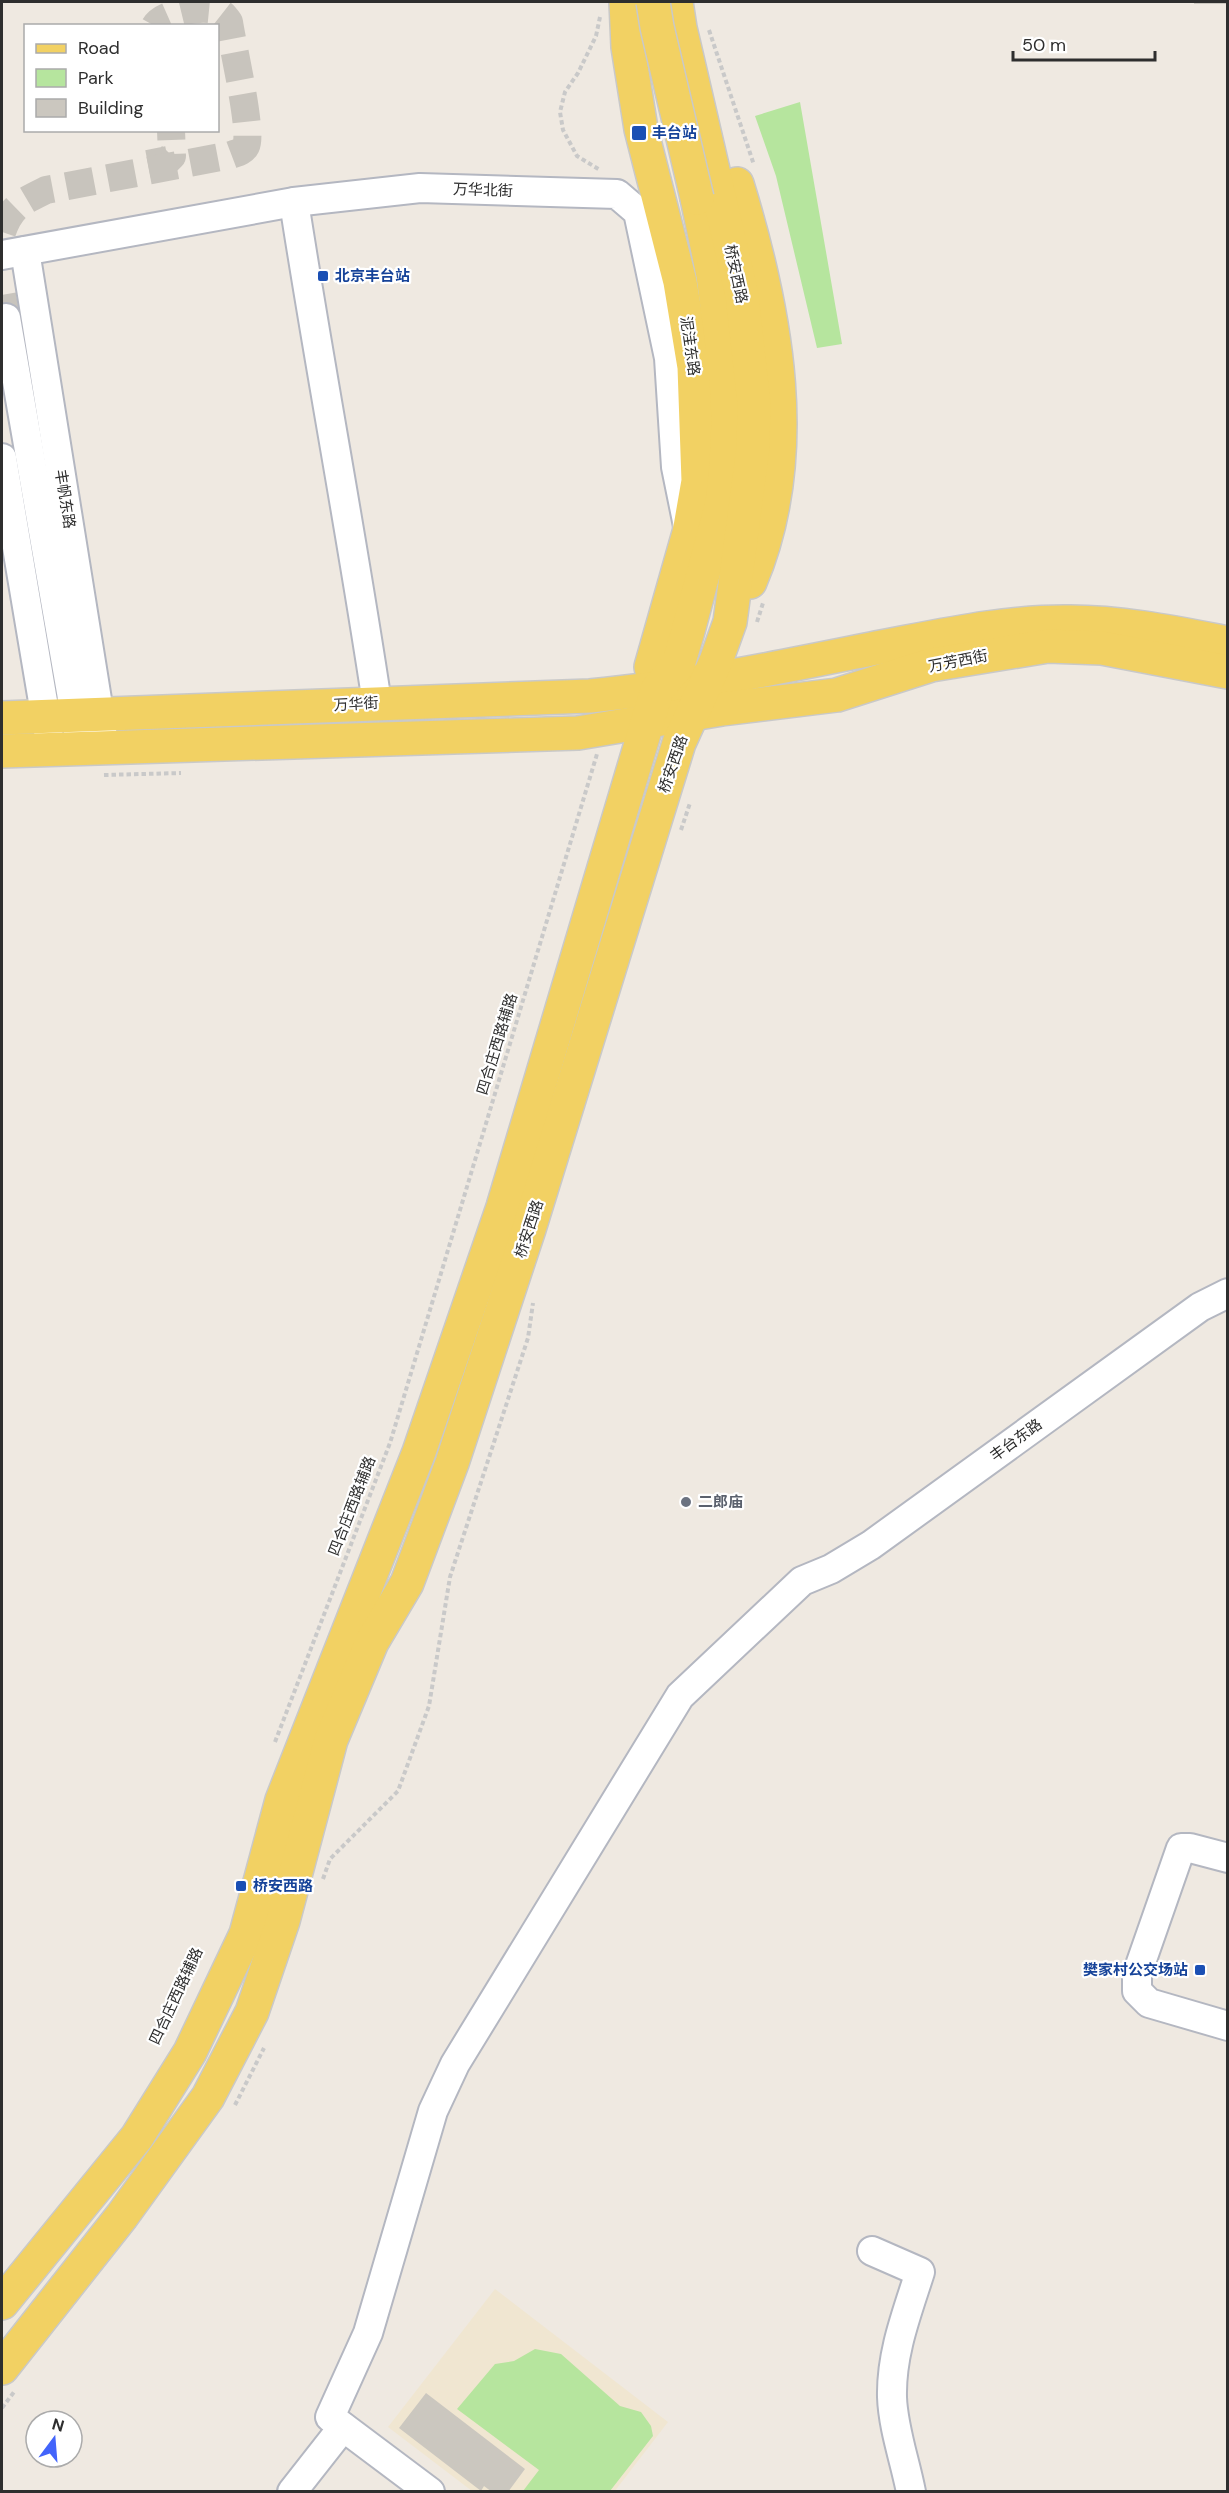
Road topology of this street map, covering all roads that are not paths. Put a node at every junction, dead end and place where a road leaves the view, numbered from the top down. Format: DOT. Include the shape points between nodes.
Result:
graph roads {
  1 [pos="653,2"];
  2 [pos="676,2"];
  3 [pos="682,2"];
  4 [pos="614,7"];
  5 [pos="707,194"];
  6 [pos="294,202"];
  7 [pos="13,253"];
  8 [pos="6,318"];
  9 [pos="2,458"];
  10 [pos="689,533"];
  11 [pos="730,622"];
  12 [pos="1227,643"];
  13 [pos="1227,672"];
  14 [pos="708,679"];
  15 [pos="657,690"];
  16 [pos="377,703"];
  17 [pos="73,715"];
  18 [pos="691,716"];
  19 [pos="2,718"];
  20 [pos="648,723"];
  21 [pos="79,749"];
  22 [pos="2,751"];
  23 [pos="1227,1293"];
  24 [pos="1227,1858"];
  25 [pos="1227,2026"];
  26 [pos="872,2251"];
  27 [pos="2,2304"];
  28 [pos="2,2368"];
  29 [pos="336,2422"];
  30 [pos="292,2492"];
  31 [pos="430,2492"];
  32 [pos="911,2492"];
  1 -- 5 [label="main road, bridge"];
  2 -- 5 [label="main road, 桥安西路"];
  3 -- 11 [label="main road" via="756,245 777,371 776,496 768,534"];
  4 -- 10 [label="main road, 泥洼东路" via="628,47 641,129 680,282 694,368 698,481"];
  5 -- 11 [label="main road, 桥安西路" via="742,295 754,404 747,505"];
  5 -- 15 [label="main road, 桥安西路" via="712,275 726,376 726,465 722,503 678,664"];
  6 -- 7 [label="street, 万华北街"];
  6 -- 10 [label="street, 万华北街" via="420,188 617,194 638,212 666,346 676,467"];
  6 -- 16 [label="street"];
  7 -- 17 [label="street, 丰帆东路"];
  8 -- 17 [label="street"];
  9 -- 17 [label="street, 丰帆东路"];
  10 -- 15 [label="main road, 泥洼东路" via="651,667"];
  11 -- 14 [label="main road, 桥安西路"];
  12 -- 14 [label="main road, 万芳西街" via="1121,625 1025,624"];
  13 -- 18 [label="main road, 万芳西街" via="1102,648 1048,646 931,664 837,695"];
  14 -- 15 [label="main road, 万华街"];
  14 -- 18 [label="main road, 桥安西路"];
  15 -- 16 [label="main road, 万华街"];
  15 -- 20 [label="main road, 桥安西路"];
  16 -- 17 [label="main road, 万华街"];
  17 -- 19 [label="main road, 万华街"];
  17 -- 21 [label="street, 丰帆东路"];
  17 -- 21 [label="street, 丰帆东路"];
  18 -- 20 [label="main road"];
  18 -- 28 [label="main road, 桥安西路" via="452,1463 408,1583 372,1642 331,1740 283,1921 252,2012 201,2106 122,2216"];
  20 -- 21 [label="main road" via="578,733"];
  20 -- 27 [label="main road, 桥安西路" via="503,1207 419,1452 282,1800 246,1934 190,2052 137,2137"];
  21 -- 22 [label="main road"];
  23 -- 29 [label="street, 丰台东路" via="1200,1307 871,1545 831,1569 801,1581 680,1696 455,2064 433,2111 368,2333"];
  24 -- 25 [label="street" via="1181,1848 1137,1974 1137,1991 1149,2003"];
  26 -- 32 [label="street" via="920,2272 893,2367 892,2399"];
  29 -- 30 [label="street"];
  29 -- 31 [label="street"];
}
